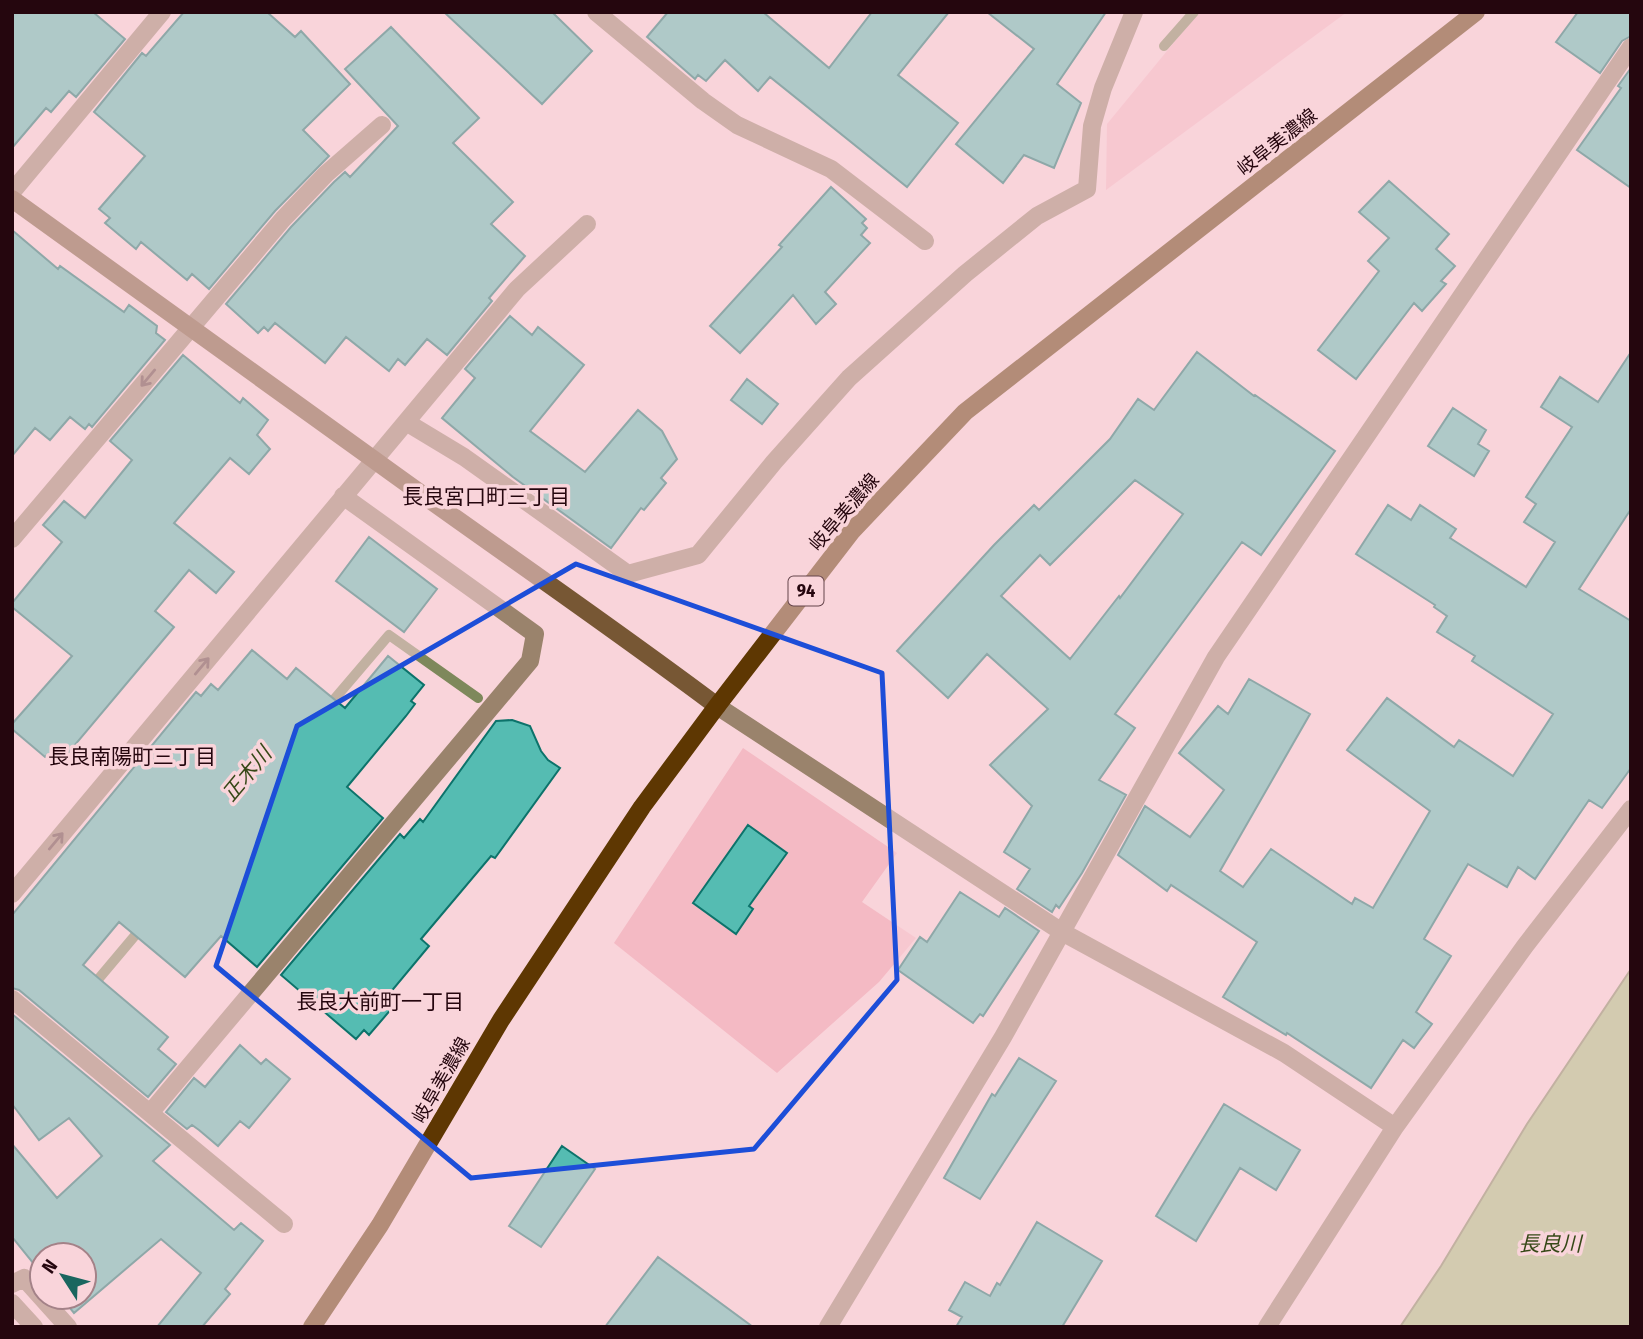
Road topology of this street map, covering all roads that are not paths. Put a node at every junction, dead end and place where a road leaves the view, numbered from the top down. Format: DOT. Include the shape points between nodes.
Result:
graph roads {
  1 [pos="162,12"];
  2 [pos="596,12"];
  3 [pos="1134,12"];
  4 [pos="1476,12"];
  5 [pos="1631,47"];
  6 [pos="382,124"];
  7 [pos="12,191"];
  8 [pos="12,199"];
  9 [pos="587,224"];
  10 [pos="925,241"];
  11 [pos="192,326"];
  12 [pos="406,422"];
  13 [pos="374,460"];
  14 [pos="343,496"];
  15 [pos="12,539"];
  16 [pos="717,706"];
  17 [pos="1631,809"];
  18 [pos="12,894"];
  19 [pos="1062,932"];
  20 [pos="12,999"];
  21 [pos="150,1113"];
  22 [pos="1395,1127"];
  23 [pos="284,1224"];
  24 [pos="12,1284"];
  25 [pos="12,1303"];
  26 [pos="34,1327"];
  27 [pos="68,1327"];
  28 [pos="312,1327"];
  29 [pos="828,1327"];
  30 [pos="1267,1327"];
  1 -- 7 [label="street"];
  2 -- 10 [label="street" via="737,125 831,169"];
  3 -- 12 [label="street" via="1093,126 1087,189 1037,216 849,378 698,555 628,574 464,457"];
  4 -- 16 [label="main road, 岐阜美濃線 / 94" via="965,412 852,531"];
  5 -- 19 [label="street" via="1216,657"];
  6 -- 11 [label="street" via="283,219"];
  8 -- 11 [label="street"];
  9 -- 12 [label="street" via="517,289"];
  11 -- 13 [label="street"];
  11 -- 15 [label="street, one-way"];
  12 -- 13 [label="street"];
  13 -- 14 [label="street"];
  13 -- 16 [label="street"];
  18 -- 14 [label="street, one-way"];
  14 -- 21 [label="street" via="535,634 530,661"];
  16 -- 19 [label="street"];
  16 -- 28 [label="main road, 岐阜美濃線 / 94" via="642,807 501,1020 380,1225"];
  17 -- 22 [label="street"];
  19 -- 22 [label="street" via="1284,1053"];
  19 -- 29 [label="street"];
  20 -- 21 [label="street"];
  21 -- 23 [label="street"];
  22 -- 30 [label="street"];
  24 -- 27 [label="street" via="24,1278"];
  25 -- 26 [label="street"];
}
